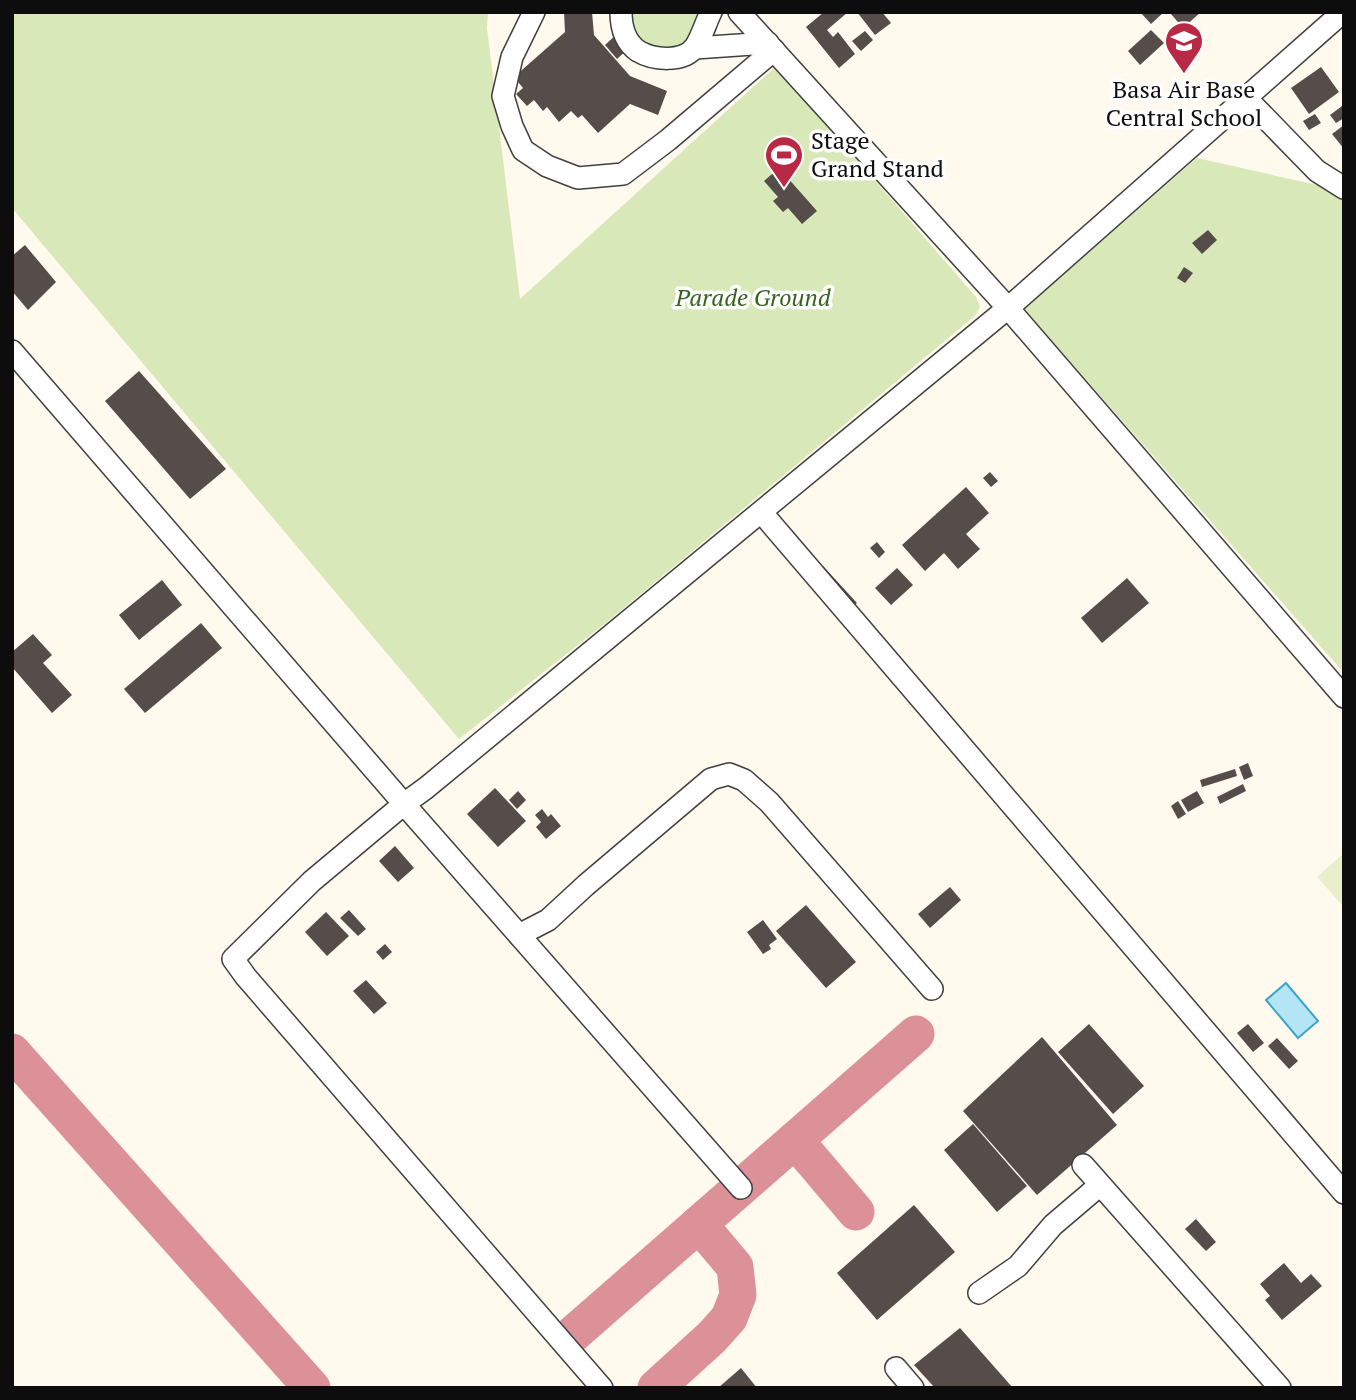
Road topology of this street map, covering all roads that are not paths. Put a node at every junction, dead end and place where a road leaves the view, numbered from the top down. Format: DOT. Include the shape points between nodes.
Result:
graph roads {
  1 [pos="534,12"];
  2 [pos="621,12"];
  3 [pos="711,12"];
  4 [pos="738,12"];
  5 [pos="1343,12"];
  6 [pos="771,47"];
  7 [pos="695,48"];
  8 [pos="1246,98"];
  9 [pos="1344,188"];
  10 [pos="1008,308"];
  11 [pos="12,351"];
  12 [pos="762,513"];
  13 [pos="1344,698"];
  14 [pos="404,804"];
  15 [pos="519,935"];
  16 [pos="932,989"];
  17 [pos="1083,1165"];
  18 [pos="1100,1185"];
  19 [pos="741,1188"];
  20 [pos="1344,1193"];
  21 [pos="979,1293"];
  22 [pos="896,1368"];
  23 [pos="602,1388"];
  24 [pos="913,1388"];
  25 [pos="1280,1388"];
  1 -- 6 [label="lane" via="513,57 503,96 523,150 578,178 624,174"];
  2 -- 7 [label="lane" via="621,27 636,50 673,58"];
  3 -- 7 [label="lane"];
  4 -- 6 [label="lane"];
  5 -- 8 [label="lane"];
  6 -- 7 [label="lane"];
  6 -- 10 [label="lane"];
  8 -- 9 [label="lane" via="1317,171"];
  8 -- 10 [label="lane"];
  10 -- 12 [label="lane"];
  10 -- 13 [label="lane"];
  11 -- 14 [label="lane"];
  12 -- 14 [label="lane"];
  12 -- 20 [label="lane"];
  14 -- 15 [label="lane"];
  14 -- 23 [label="lane" via="312,881 233,959"];
  15 -- 16 [label="lane" via="548,920 710,779 729,774 744,780 769,802"];
  15 -- 19 [label="lane"];
  17 -- 18 [label="lane"];
  18 -- 21 [label="lane" via="1053,1226 1018,1266"];
  18 -- 25 [label="lane"];
  22 -- 24 [label="lane"];
}
